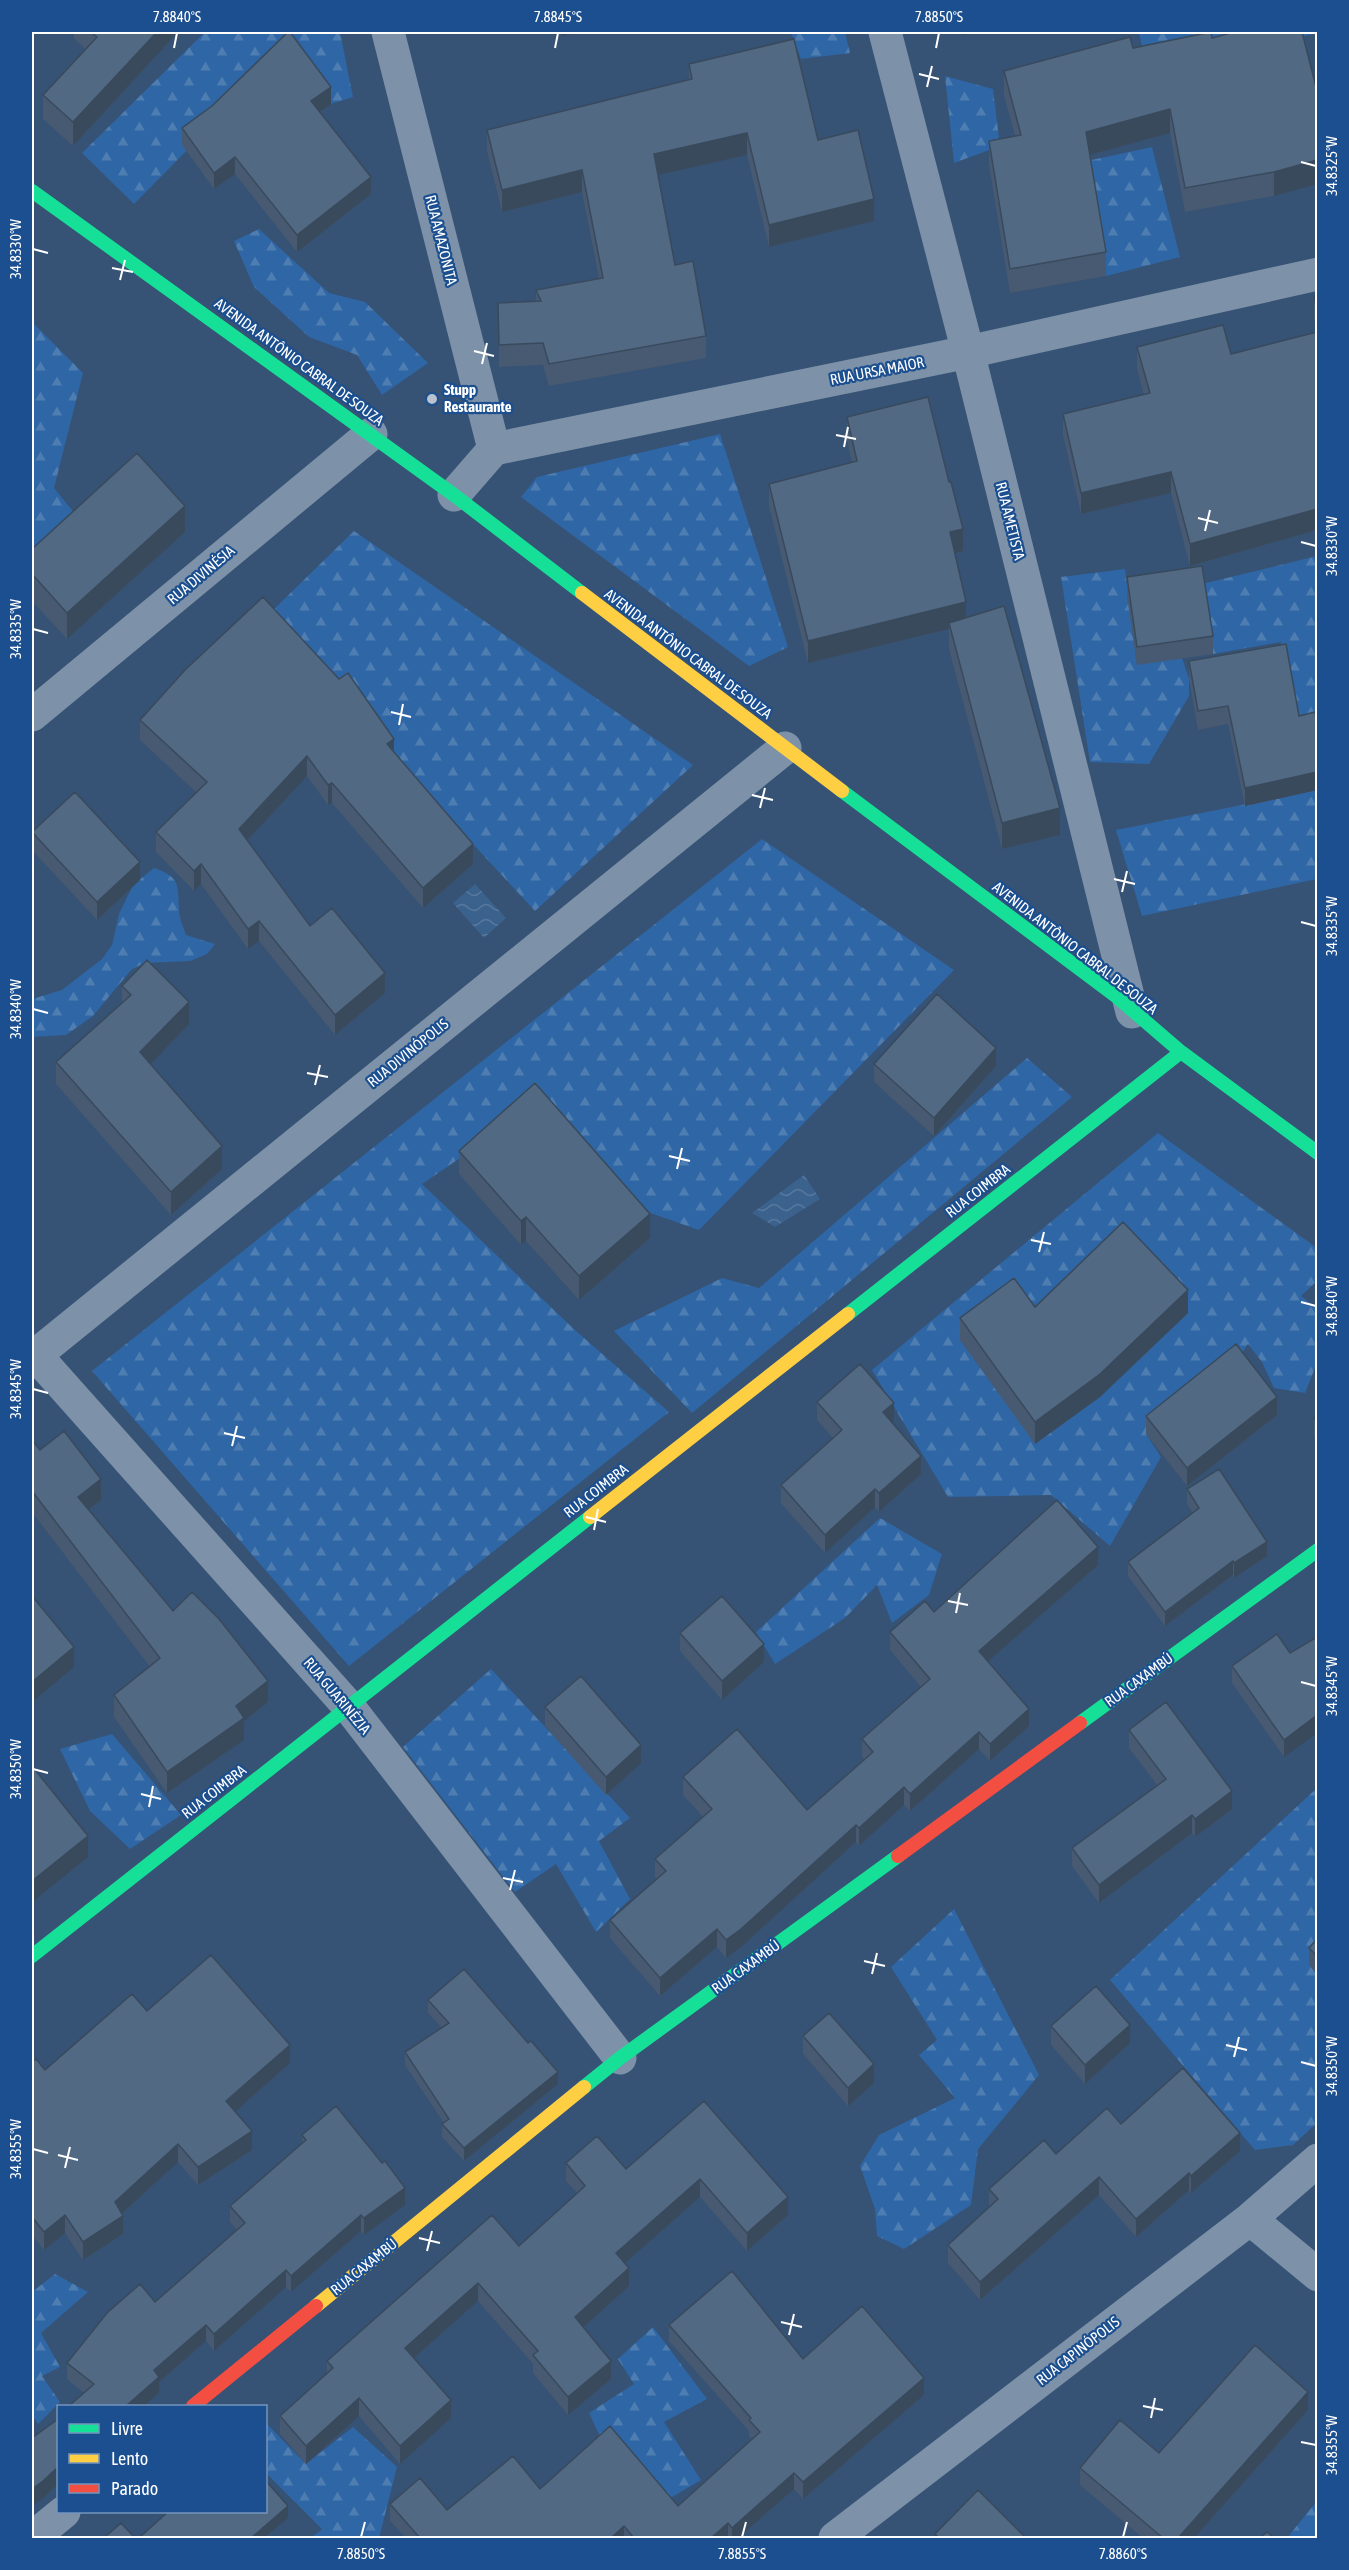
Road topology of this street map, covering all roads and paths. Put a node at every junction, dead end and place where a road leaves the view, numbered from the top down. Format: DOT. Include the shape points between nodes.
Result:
graph roads {
  1 [pos="388,32"];
  2 [pos="885,32"];
  3 [pos="32,190"];
  4 [pos="1317,274"];
  5 [pos="968,352"];
  6 [pos="371,434"];
  7 [pos="494,449"];
  8 [pos="454,495"];
  9 [pos="32,715"];
  10 [pos="785,748"];
  11 [pos="1132,1012"];
  12 [pos="1181,1052"];
  13 [pos="1317,1153"];
  14 [pos="33,1355"];
  15 [pos="1317,1550"];
  16 [pos="349,1707"];
  17 [pos="32,1956"];
  18 [pos="620,2058"];
  19 [pos="1317,2160"];
  20 [pos="1250,2219"];
  21 [pos="1317,2275"];
  22 [pos="194,2405"];
  23 [pos="62,2513"];
  24 [pos="32,2538"];
  25 [pos="835,2538"];
  1 -- 7 [label="street, RUA AMAZONITA"];
  2 -- 5 [label="street, RUA AMETISTA"];
  3 -- 6 [label="street, AVENIDA ANTÔNIO CABRAL DE SOUZA"];
  4 -- 5 [label="street, RUA URSA MAIOR"];
  5 -- 7 [label="street, RUA URSA MAIOR"];
  5 -- 11 [label="street, RUA AMETISTA"];
  6 -- 8 [label="street, AVENIDA ANTÔNIO CABRAL DE SOUZA"];
  6 -- 9 [label="street, RUA DIVINÉSIA"];
  7 -- 8 [label="street"];
  8 -- 10 [label="street, AVENIDA ANTÔNIO CABRAL DE SOUZA"];
  10 -- 11 [label="street, AVENIDA ANTÔNIO CABRAL DE SOUZA"];
  10 -- 14 [label="street, RUA DIVINÓPOLIS"];
  11 -- 12 [label="street, AVENIDA ANTÔNIO CABRAL DE SOUZA"];
  12 -- 13 [label="street, AVENIDA ANTÔNIO CABRAL DE SOUZA"];
  12 -- 16 [label="street, RUA COIMBRA"];
  14 -- 16 [label="street, RUA GUARINÉZIA"];
  15 -- 18 [label="street, RUA CAXAMBÚ"];
  16 -- 17 [label="street, RUA COIMBRA"];
  16 -- 18 [label="street, RUA GUARINÉZIA"];
  18 -- 22 [label="street, RUA CAXAMBÚ"];
  19 -- 20 [label="street, RUA CAPINÓPOLIS"];
  20 -- 21 [label="street"];
  20 -- 25 [label="street, RUA CAPINÓPOLIS"];
  23 -- 24 [label="street"];
}
